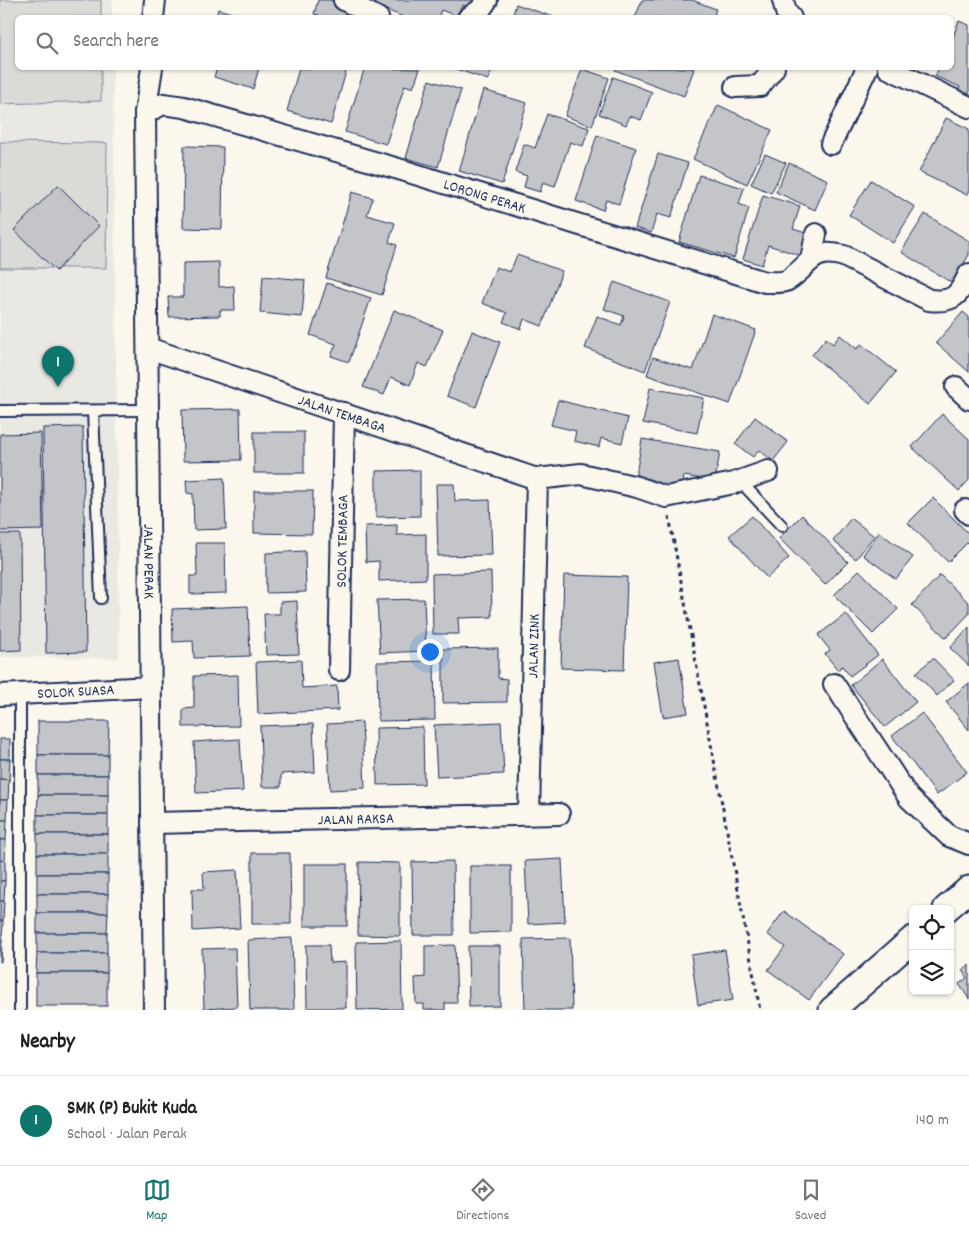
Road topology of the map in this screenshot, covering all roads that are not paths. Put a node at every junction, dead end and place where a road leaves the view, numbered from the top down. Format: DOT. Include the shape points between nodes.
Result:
graph roads {
  1 [pos="155,0"];
  2 [pos="344,0"];
  3 [pos="487,0"];
  4 [pos="782,0"];
  5 [pos="153,15"];
  6 [pos="372,15"];
  7 [pos="472,15"];
  8 [pos="788,15"];
  9 [pos="152,70"];
  10 [pos="772,70"];
  11 [pos="866,70"];
  12 [pos="892,70"];
  13 [pos="735,87"];
  14 [pos="969,107"];
  15 [pos="145,113"];
  16 [pos="831,144"];
  17 [pos="816,234"];
  18 [pos="814,258"];
  19 [pos="969,274"];
  20 [pos="148,348"];
  21 [pos="148,410"];
  22 [pos="0,411"];
  23 [pos="93,411"];
  24 [pos="344,413"];
  25 [pos="768,471"];
  26 [pos="538,479"];
  27 [pos="740,481"];
  28 [pos="782,526"];
  29 [pos="100,598"];
  30 [pos="339,670"];
  31 [pos="834,684"];
  32 [pos="151,687"];
  33 [pos="20,694"];
  34 [pos="0,695"];
  35 [pos="528,814"];
  36 [pos="559,814"];
  37 [pos="152,824"];
  38 [pos="969,844"];
  39 [pos="969,889"];
  40 [pos="951,905"];
  41 [pos="909,942"];
  42 [pos="20,1010"];
  43 [pos="154,1010"];
  44 [pos="832,1010"];
  1 -- 5 [label="street"];
  2 -- 6 [label="street"];
  3 -- 7 [label="street"];
  4 -- 8 [label="street"];
  9 -- 15 [label="street, JALAN PERAK"];
  10 -- 13 [label="street" via="760,86"];
  11 -- 16 [label="street"];
  12 -- 14 [label="street"];
  15 -- 18 [label="street, LORONG PERAK" via="164,104 184,107 402,170 765,282 787,281"];
  15 -- 20 [label="street, JALAN PERAK"];
  17 -- 18 [label="street"];
  18 -- 19 [label="street" via="829,252 844,256 929,300 942,302 954,298"];
  20 -- 21 [label="street, JALAN PERAK"];
  20 -- 24 [label="street, JALAN TEMBAGA"];
  21 -- 23 [label="lane"];
  21 -- 32 [label="street, JALAN PERAK"];
  22 -- 23 [label="lane"];
  23 -- 29 [label="lane"];
  24 -- 26 [label="street, JALAN TEMBAGA"];
  24 -- 30 [label="street, SOLOK TEMBAGA"];
  25 -- 27 [label="street"];
  26 -- 27 [label="street" via="581,474 666,497"];
  26 -- 35 [label="street, JALAN ZINK"];
  27 -- 28 [label="lane"];
  31 -- 38 [label="street" via="909,798 949,836"];
  32 -- 33 [label="street, SOLOK SUASA"];
  32 -- 37 [label="street, JALAN PERAK"];
  33 -- 34 [label="street, SOLOK SUASA"];
  33 -- 42 [label="lane"];
  35 -- 36 [label="street, JALAN RAKSA"];
  35 -- 37 [label="street, JALAN RAKSA"];
  37 -- 43 [label="street, JALAN PERAK"];
  39 -- 40 [label="street"];
  41 -- 44 [label="street"];
}
